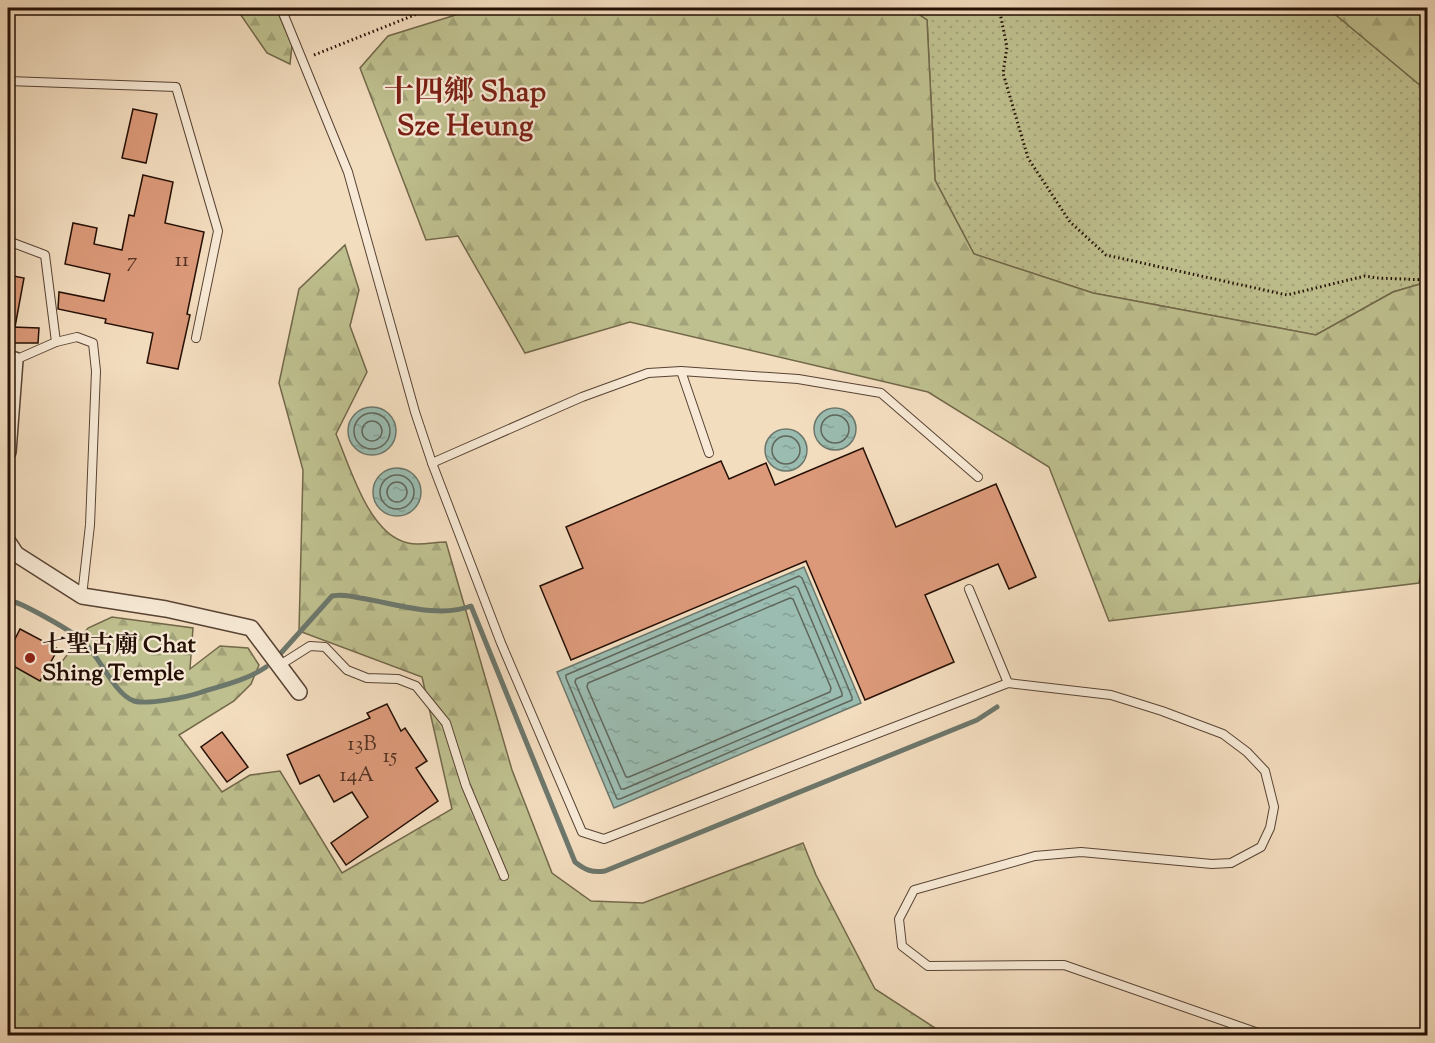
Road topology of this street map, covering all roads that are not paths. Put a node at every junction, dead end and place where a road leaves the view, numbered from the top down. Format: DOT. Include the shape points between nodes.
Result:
graph roads {
  1 [pos="281,8"];
  2 [pos="8,81"];
  3 [pos="8,241"];
  4 [pos="196,338"];
  5 [pos="56,342"];
  6 [pos="11,361"];
  7 [pos="681,371"];
  8 [pos="8,452"];
  9 [pos="710,453"];
  10 [pos="432,463"];
  11 [pos="978,477"];
  12 [pos="8,542"];
  13 [pos="969,589"];
  14 [pos="82,596"];
  15 [pos="280,665"];
  16 [pos="1008,683"];
  17 [pos="299,692"];
  18 [pos="504,876"];
  19 [pos="1267,1035"];
  1 -- 10 [label="lane" via="348,172"];
  2 -- 4 [label="lane" via="176,87 218,231"];
  3 -- 5 [label="lane" via="45,255"];
  5 -- 6 [label="lane"];
  5 -- 14 [label="lane" via="77,337 93,343 95,352 90,525"];
  6 -- 8 [label="street"];
  7 -- 9 [label="lane"];
  7 -- 10 [label="lane" via="648,374 582,397"];
  7 -- 11 [label="lane" via="798,379 881,393"];
  10 -- 16 [label="lane" via="501,643 582,832 604,839"];
  12 -- 14 [label="street" via="16,554"];
  13 -- 16 [label="lane"];
  14 -- 15 [label="street" via="251,628"];
  15 -- 17 [label="street"];
  15 -- 18 [label="lane" via="310,646 325,647 347,670 368,678 398,678 416,687 446,723 466,786"];
  16 -- 19 [label="lane" via="1111,695 1223,734 1265,771 1274,807 1262,847 1231,863 1212,864 1081,852 1035,856 914,890 899,919 902,946 928,966 1064,965"];
}
